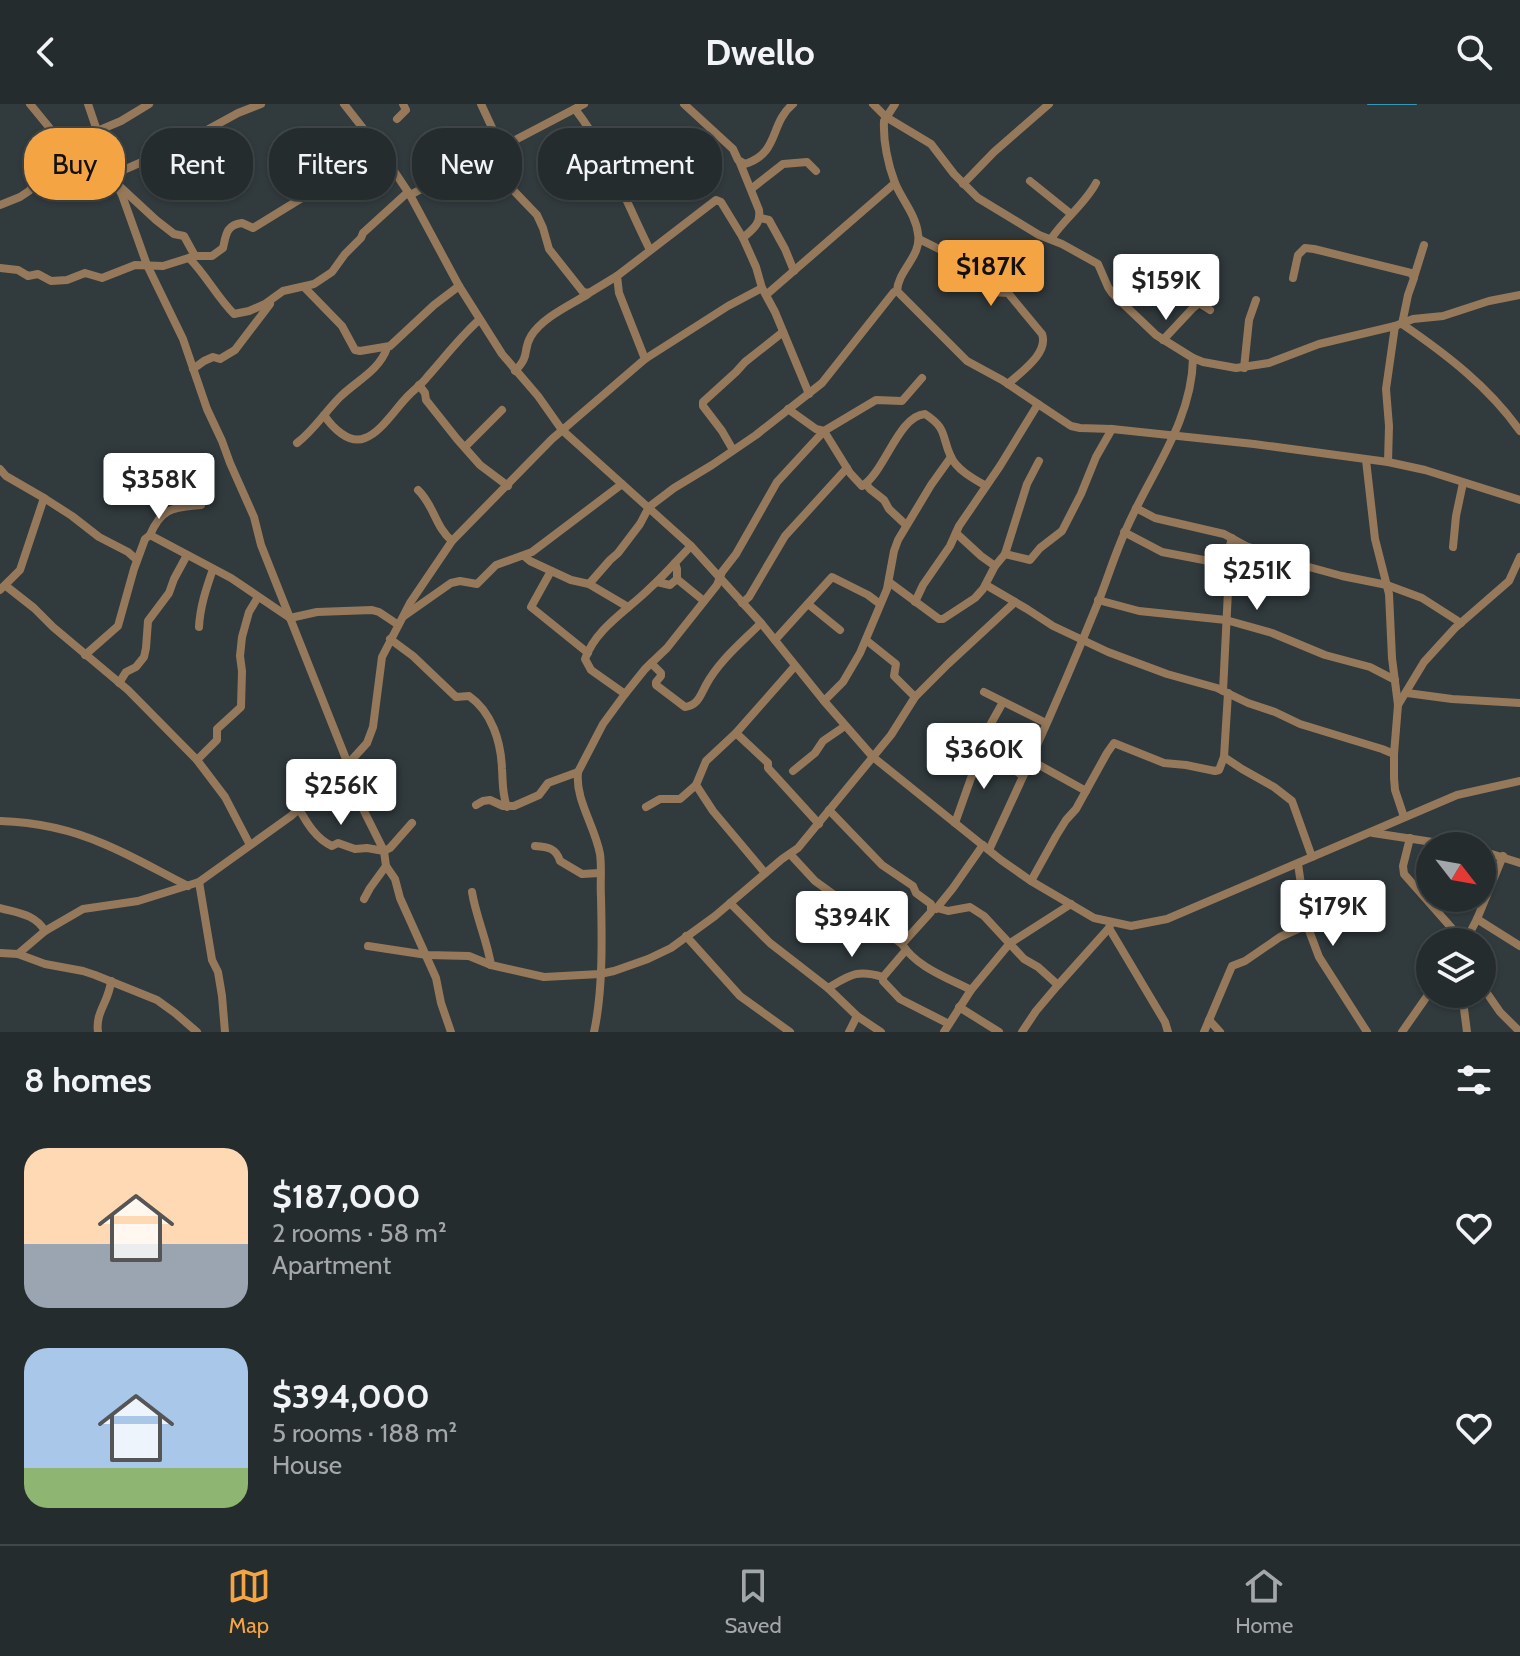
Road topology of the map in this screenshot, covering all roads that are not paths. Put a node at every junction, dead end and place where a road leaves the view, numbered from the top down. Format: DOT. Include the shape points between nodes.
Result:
graph roads {
  1 [pos="30,104"];
  2 [pos="88,104"];
  3 [pos="149,104"];
  4 [pos="261,104"];
  5 [pos="344,104"];
  6 [pos="403,104"];
  7 [pos="481,104"];
  8 [pos="684,104"];
  9 [pos="793,104"];
  10 [pos="873,104"];
  11 [pos="895,104"];
  12 [pos="1046,105"];
  13 [pos="579,106"];
  14 [pos="886,117"];
  15 [pos="397,119"];
  16 [pos="50,128"];
  17 [pos="97,128"];
  18 [pos="104,128"];
  19 [pos="363,128"];
  20 [pos="490,128"];
  21 [pos="522,136"];
  22 [pos="740,163"];
  23 [pos="816,171"];
  24 [pos="125,173"];
  25 [pos="396,174"];
  26 [pos="1030,181"];
  27 [pos="895,183"];
  28 [pos="1096,183"];
  29 [pos="963,184"];
  30 [pos="751,189"];
  31 [pos="125,190"];
  32 [pos="412,193"];
  33 [pos="24,194"];
  34 [pos="409,194"];
  35 [pos="522,199"];
  36 [pos="123,200"];
  37 [pos="299,200"];
  38 [pos="0,205"];
  39 [pos="1071,214"];
  40 [pos="760,218"];
  41 [pos="743,238"];
  42 [pos="919,239"];
  43 [pos="1051,239"];
  44 [pos="1424,245"];
  45 [pos="650,250"];
  46 [pos="192,257"];
  47 [pos="147,265"];
  48 [pos="0,268"];
  49 [pos="794,271"];
  50 [pos="617,276"];
  51 [pos="1293,278"];
  52 [pos="1414,278"];
  53 [pos="459,286"];
  54 [pos="304,287"];
  55 [pos="897,291"];
  56 [pos="764,292"];
  57 [pos="589,293"];
  58 [pos="1520,295"];
  59 [pos="275,296"];
  60 [pos="1256,300"];
  61 [pos="1210,310"];
  62 [pos="479,320"];
  63 [pos="1398,325"];
  64 [pos="783,332"];
  65 [pos="1163,340"];
  66 [pos="387,348"];
  67 [pos="1193,358"];
  68 [pos="645,359"];
  69 [pos="1244,368"];
  70 [pos="193,369"];
  71 [pos="515,371"];
  72 [pos="922,378"];
  73 [pos="1008,384"];
  74 [pos="419,385"];
  75 [pos="809,394"];
  76 [pos="1038,404"];
  77 [pos="788,409"];
  78 [pos="502,410"];
  79 [pos="324,415"];
  80 [pos="1112,429"];
  81 [pos="562,430"];
  82 [pos="824,431"];
  83 [pos="1520,431"];
  84 [pos="1174,436"];
  85 [pos="297,443"];
  86 [pos="465,447"];
  87 [pos="733,450"];
  88 [pos="951,457"];
  89 [pos="1366,460"];
  90 [pos="1039,461"];
  91 [pos="1388,462"];
  92 [pos="847,468"];
  93 [pos="0,469"];
  94 [pos="1463,483"];
  95 [pos="622,484"];
  96 [pos="866,484"];
  97 [pos="508,486"];
  98 [pos="986,486"];
  99 [pos="418,490"];
  100 [pos="44,498"];
  101 [pos="1520,500"];
  102 [pos="201,505"];
  103 [pos="649,507"];
  104 [pos="1136,508"];
  105 [pos="906,525"];
  106 [pos="1124,532"];
  107 [pos="956,533"];
  108 [pos="150,535"];
  109 [pos="1232,538"];
  110 [pos="452,541"];
  111 [pos="691,546"];
  112 [pos="1453,547"];
  113 [pos="1005,554"];
  114 [pos="187,555"];
  115 [pos="524,556"];
  116 [pos="1520,557"];
  117 [pos="137,560"];
  118 [pos="675,563"];
  119 [pos="995,566"];
  120 [pos="1224,567"];
  121 [pos="213,569"];
  122 [pos="551,571"];
  123 [pos="720,578"];
  124 [pos="677,579"];
  125 [pos="1516,579"];
  126 [pos="657,582"];
  127 [pos="889,582"];
  128 [pos="589,584"];
  129 [pos="986,585"];
  130 [pos="1387,585"];
  131 [pos="3,588"];
  132 [pos="258,597"];
  133 [pos="1098,600"];
  134 [pos="704,601"];
  135 [pos="915,602"];
  136 [pos="1015,602"];
  137 [pos="742,603"];
  138 [pos="808,604"];
  139 [pos="880,604"];
  140 [pos="628,607"];
  141 [pos="290,618"];
  142 [pos="1226,620"];
  143 [pos="399,622"];
  144 [pos="761,623"];
  145 [pos="1461,623"];
  146 [pos="199,627"];
  147 [pos="840,630"];
  148 [pos="390,639"];
  149 [pos="775,640"];
  150 [pos="866,640"];
  151 [pos="1081,640"];
  152 [pos="588,653"];
  153 [pos="85,655"];
  154 [pos="651,663"];
  155 [pos="795,666"];
  156 [pos="1395,680"];
  157 [pos="119,683"];
  158 [pos="984,692"];
  159 [pos="1226,692"];
  160 [pos="1407,693"];
  161 [pos="625,694"];
  162 [pos="915,697"];
  163 [pos="824,701"];
  164 [pos="1003,702"];
  165 [pos="1520,703"];
  166 [pos="1398,705"];
  167 [pos="1046,723"];
  168 [pos="845,726"];
  169 [pos="736,733"];
  170 [pos="984,749"];
  171 [pos="1394,754"];
  172 [pos="873,757"];
  173 [pos="1224,757"];
  174 [pos="197,760"];
  175 [pos="1030,760"];
  176 [pos="348,764"];
  177 [pos="793,771"];
  178 [pos="578,772"];
  179 [pos="1023,776"];
  180 [pos="1520,781"];
  181 [pos="696,785"];
  182 [pos="1086,791"];
  183 [pos="476,805"];
  184 [pos="507,807"];
  185 [pos="646,807"];
  186 [pos="299,809"];
  187 [pos="829,810"];
  188 [pos="1404,817"];
  189 [pos="0,821"];
  190 [pos="412,823"];
  191 [pos="955,823"];
  192 [pos="819,824"];
  193 [pos="1370,833"];
  194 [pos="1410,838"];
  195 [pos="1416,839"];
  196 [pos="250,845"];
  197 [pos="535,846"];
  198 [pos="986,847"];
  199 [pos="384,851"];
  200 [pos="790,854"];
  201 [pos="1496,854"];
  202 [pos="1503,856"];
  203 [pos="1312,857"];
  204 [pos="1520,863"];
  205 [pos="1298,864"];
  206 [pos="386,866"];
  207 [pos="600,873"];
  208 [pos="765,873"];
  209 [pos="1031,881"];
  210 [pos="199,882"];
  211 [pos="188,886"];
  212 [pos="472,892"];
  213 [pos="364,899"];
  214 [pos="730,903"];
  215 [pos="1071,904"];
  216 [pos="0,908"];
  217 [pos="934,910"];
  218 [pos="1477,919"];
  219 [pos="1307,925"];
  220 [pos="1110,926"];
  221 [pos="1452,928"];
  222 [pos="1472,928"];
  223 [pos="45,931"];
  224 [pos="686,936"];
  225 [pos="1010,943"];
  226 [pos="368,946"];
  227 [pos="1520,946"];
  228 [pos="904,947"];
  229 [pos="9,953"];
  230 [pos="427,955"];
  231 [pos="0,960"];
  232 [pos="491,965"];
  233 [pos="600,974"];
  234 [pos="883,977"];
  235 [pos="111,981"];
  236 [pos="1058,985"];
  237 [pos="828,988"];
  238 [pos="971,990"];
  239 [pos="1496,1006"];
  240 [pos="959,1007"];
  241 [pos="1419,1008"];
  242 [pos="1464,1008"];
  243 [pos="857,1016"];
  244 [pos="1209,1020"];
  245 [pos="946,1028"];
  246 [pos="876,1031"];
  247 [pos="98,1032"];
  248 [pos="197,1032"];
  249 [pos="225,1032"];
  250 [pos="451,1032"];
  251 [pos="594,1032"];
  252 [pos="790,1032"];
  253 [pos="849,1032"];
  254 [pos="999,1032"];
  255 [pos="1022,1032"];
  256 [pos="1168,1032"];
  257 [pos="1204,1032"];
  258 [pos="1220,1032"];
  259 [pos="1367,1032"];
  260 [pos="1402,1032"];
  261 [pos="1467,1032"];
  262 [pos="1520,1032"];
  1 -- 16 [label="street"];
  2 -- 17 [label="street"];
  3 -- 18 [label="street"];
  4 -- 24 [label="street"];
  5 -- 19 [label="street"];
  6 -- 15 [label="street" via="406,110"];
  7 -- 20 [label="street"];
  8 -- 22 [label="street" via="733,149"];
  9 -- 22 [label="street" via="780,117 763,154"];
  10 -- 14 [label="street"];
  11 -- 14 [label="street"];
  12 -- 29 [label="street"];
  13 -- 21 [label="street"];
  13 -- 45 [label="street"];
  14 -- 27 [label="street"];
  14 -- 29 [label="street" via="931,144"];
  22 -- 30 [label="street"];
  23 -- 30 [label="street" via="807,162 783,164"];
  25 -- 34 [label="street"];
  26 -- 39 [label="street"];
  27 -- 42 [label="street"];
  27 -- 49 [label="street"];
  28 -- 39 [label="street"];
  29 -- 43 [label="street" via="985,203"];
  30 -- 40 [label="street"];
  31 -- 46 [label="street" via="156,220 184,236"];
  32 -- 34 [label="street"];
  33 -- 38 [label="street"];
  34 -- 53 [label="street"];
  34 -- 54 [label="street" via="363,233 332,272"];
  35 -- 57 [label="street" via="537,215 549,249"];
  36 -- 47 [label="street"];
  37 -- 46 [label="street" via="253,228 242,223 229,227 220,251"];
  39 -- 43 [label="street"];
  40 -- 41 [label="street"];
  40 -- 49 [label="street" via="769,220"];
  41 -- 45 [label="street" via="716,200"];
  41 -- 56 [label="street"];
  42 -- 55 [label="street"];
  42 -- 73 [label="street" via="951,255 987,289 1008,293 1042,334 1044,346"];
  43 -- 65 [label="street" via="1098,264 1112,293"];
  44 -- 52 [label="street"];
  45 -- 50 [label="street"];
  46 -- 47 [label="street"];
  46 -- 59 [label="street" via="234,314"];
  47 -- 48 [label="street" via="102,278 85,273 51,281"];
  47 -- 70 [label="street"];
  49 -- 56 [label="street"];
  50 -- 57 [label="street"];
  50 -- 68 [label="street"];
  51 -- 52 [label="street" via="1305,248 1411,273"];
  52 -- 63 [label="street"];
  53 -- 62 [label="street"];
  53 -- 66 [label="street"];
  54 -- 59 [label="street"];
  54 -- 66 [label="street" via="342,326 355,350"];
  55 -- 73 [label="street" via="956,352"];
  55 -- 75 [label="street"];
  56 -- 64 [label="street"];
  56 -- 68 [label="street" via="728,306"];
  57 -- 71 [label="street" via="536,330"];
  58 -- 63 [label="street"];
  59 -- 70 [label="street" via="235,350"];
  60 -- 69 [label="street"];
  61 -- 65 [label="street" via="1199,303"];
  62 -- 71 [label="street"];
  62 -- 74 [label="street"];
  63 -- 69 [label="street"];
  63 -- 83 [label="street" via="1460,367"];
  63 -- 91 [label="street" via="1386,389"];
  64 -- 75 [label="street"];
  64 -- 87 [label="street" via="703,402"];
  65 -- 67 [label="street"];
  66 -- 79 [label="street" via="376,366"];
  67 -- 69 [label="street"];
  67 -- 84 [label="street"];
  68 -- 81 [label="street"];
  70 -- 141 [label="street"];
  71 -- 81 [label="street"];
  72 -- 82 [label="street" via="902,401 876,400"];
  73 -- 76 [label="street"];
  74 -- 79 [label="street" via="383,425 361,440 334,429"];
  74 -- 86 [label="street"];
  75 -- 77 [label="street"];
  76 -- 80 [label="street" via="1071,426"];
  76 -- 98 [label="street"];
  77 -- 82 [label="street"];
  77 -- 87 [label="street"];
  78 -- 86 [label="street"];
  79 -- 85 [label="street"];
  80 -- 84 [label="street"];
  80 -- 113 [label="street" via="1062,531 1030,560"];
  81 -- 95 [label="street"];
  81 -- 97 [label="street"];
  82 -- 92 [label="street"];
  82 -- 123 [label="street" via="771,490"];
  84 -- 89 [label="street"];
  84 -- 104 [label="street"];
  86 -- 97 [label="street"];
  87 -- 103 [label="street"];
  88 -- 96 [label="street" via="939,425 918,415"];
  88 -- 98 [label="street"];
  88 -- 105 [label="street"];
  89 -- 91 [label="street"];
  89 -- 130 [label="street" via="1372,525"];
  90 -- 113 [label="street"];
  91 -- 94 [label="street"];
  92 -- 96 [label="street" via="860,485"];
  92 -- 137 [label="street" via="785,536"];
  93 -- 100 [label="street"];
  94 -- 101 [label="street"];
  94 -- 112 [label="street"];
  95 -- 103 [label="street"];
  95 -- 115 [label="street"];
  96 -- 105 [label="street"];
  97 -- 110 [label="street"];
  98 -- 107 [label="street"];
  99 -- 110 [label="street"];
  100 -- 117 [label="street"];
  100 -- 131 [label="street" via="22,564"];
  102 -- 108 [label="street" via="172,509"];
  103 -- 111 [label="street"];
  103 -- 128 [label="street"];
  104 -- 106 [label="street"];
  104 -- 109 [label="street"];
  105 -- 127 [label="street" via="894,551"];
  106 -- 120 [label="street" via="1162,552"];
  106 -- 133 [label="street"];
  107 -- 119 [label="street"];
  107 -- 135 [label="street"];
  108 -- 114 [label="street"];
  108 -- 117 [label="street"];
  109 -- 120 [label="street"];
  109 -- 130 [label="street" via="1298,564"];
  110 -- 143 [label="street"];
  111 -- 118 [label="street"];
  111 -- 123 [label="street"];
  113 -- 119 [label="street"];
  114 -- 121 [label="street"];
  114 -- 157 [label="street" via="148,621 144,657"];
  115 -- 122 [label="street"];
  115 -- 143 [label="street" via="496,565 477,584 451,583"];
  116 -- 125 [label="street"];
  117 -- 153 [label="street" via="118,626"];
  118 -- 124 [label="street"];
  118 -- 126 [label="street"];
  119 -- 129 [label="street"];
  120 -- 142 [label="street"];
  121 -- 132 [label="street"];
  121 -- 146 [label="street"];
  122 -- 128 [label="street"];
  122 -- 152 [label="street" via="531,607"];
  123 -- 134 [label="street"];
  123 -- 137 [label="street"];
  124 -- 126 [label="street" via="670,585"];
  124 -- 134 [label="street"];
  125 -- 145 [label="street"];
  126 -- 140 [label="street"];
  127 -- 135 [label="street"];
  127 -- 139 [label="street"];
  128 -- 140 [label="street"];
  129 -- 135 [label="street" via="941,620"];
  129 -- 136 [label="street"];
  130 -- 145 [label="street" via="1422,598"];
  130 -- 156 [label="street"];
  131 -- 153 [label="street" via="34,608"];
  132 -- 141 [label="street"];
  132 -- 174 [label="street" via="242,637 241,707 217,729 217,740"];
  133 -- 142 [label="street" via="1139,611"];
  133 -- 151 [label="street"];
  134 -- 154 [label="street"];
  136 -- 151 [label="street"];
  136 -- 162 [label="street"];
  137 -- 144 [label="street"];
  138 -- 139 [label="street" via="832,577"];
  138 -- 147 [label="street"];
  138 -- 149 [label="street"];
  139 -- 150 [label="street"];
  140 -- 152 [label="street"];
  141 -- 143 [label="street" via="372,610"];
  141 -- 176 [label="street"];
  142 -- 156 [label="street"];
  142 -- 159 [label="street"];
  143 -- 148 [label="street"];
  144 -- 149 [label="street"];
  144 -- 154 [label="street" via="718,666 692,706 685,707 656,685 661,673"];
  145 -- 160 [label="street" via="1419,668"];
  148 -- 176 [label="street" via="382,657 370,737"];
  148 -- 184 [label="street" via="456,697 469,696 485,710 500,751"];
  149 -- 155 [label="street"];
  150 -- 162 [label="street" via="896,664 894,676"];
  150 -- 163 [label="street" via="843,682"];
  151 -- 159 [label="street"];
  151 -- 167 [label="street"];
  152 -- 161 [label="street" via="591,670"];
  153 -- 157 [label="street"];
  154 -- 161 [label="street"];
  155 -- 163 [label="street"];
  155 -- 169 [label="street"];
  156 -- 166 [label="street"];
  157 -- 174 [label="street"];
  158 -- 164 [label="street"];
  159 -- 171 [label="street" via="1300,724"];
  159 -- 173 [label="street"];
  160 -- 165 [label="street"];
  160 -- 166 [label="street"];
  161 -- 178 [label="street"];
  162 -- 172 [label="street"];
  163 -- 168 [label="street"];
  164 -- 167 [label="street"];
  164 -- 170 [label="street" via="979,745"];
  166 -- 171 [label="street"];
  167 -- 175 [label="street"];
  168 -- 172 [label="street"];
  168 -- 177 [label="street"];
  169 -- 181 [label="street" via="706,761"];
  169 -- 192 [label="street"];
  170 -- 179 [label="street"];
  170 -- 191 [label="street"];
  171 -- 188 [label="street" via="1395,790"];
  172 -- 187 [label="street"];
  172 -- 191 [label="street"];
  173 -- 182 [label="street" via="1215,771 1164,763 1114,743"];
  173 -- 203 [label="street" via="1292,801"];
  174 -- 196 [label="street" via="225,797"];
  175 -- 179 [label="street"];
  175 -- 182 [label="street"];
  176 -- 186 [label="street"];
  176 -- 199 [label="street"];
  178 -- 184 [label="street"];
  178 -- 207 [label="street"];
  179 -- 198 [label="street"];
  180 -- 188 [label="street" via="1457,795"];
  181 -- 185 [label="street" via="680,799 660,799"];
  181 -- 208 [label="street"];
  182 -- 209 [label="street"];
  183 -- 184 [label="street" via="490,800"];
  186 -- 196 [label="street"];
  186 -- 199 [label="street" via="327,845"];
  187 -- 192 [label="street"];
  187 -- 217 [label="street"];
  188 -- 193 [label="street"];
  189 -- 211 [label="street" via="85,837"];
  190 -- 199 [label="street"];
  191 -- 198 [label="street"];
  192 -- 200 [label="street"];
  193 -- 194 [label="street"];
  193 -- 203 [label="street"];
  194 -- 195 [label="street"];
  194 -- 221 [label="street" via="1404,874"];
  196 -- 210 [label="street"];
  197 -- 207 [label="street" via="553,849 560,861 582,874"];
  198 -- 209 [label="street"];
  198 -- 217 [label="street"];
  199 -- 206 [label="street"];
  200 -- 208 [label="street"];
  200 -- 228 [label="street" via="815,881"];
  201 -- 202 [label="street"];
  202 -- 204 [label="street"];
  202 -- 218 [label="street"];
  203 -- 205 [label="street"];
  205 -- 219 [label="street"];
  205 -- 220 [label="street" via="1167,919"];
  206 -- 213 [label="street"];
  206 -- 230 [label="street"];
  207 -- 233 [label="street"];
  208 -- 214 [label="street"];
  209 -- 215 [label="street"];
  210 -- 211 [label="street"];
  210 -- 249 [label="street"];
  211 -- 223 [label="street" via="83,909"];
  212 -- 232 [label="street"];
  214 -- 224 [label="street"];
  214 -- 237 [label="street" via="770,943"];
  215 -- 220 [label="street"];
  215 -- 225 [label="street"];
  216 -- 223 [label="street" via="36,919"];
  217 -- 225 [label="street" via="970,907"];
  217 -- 228 [label="street"];
  218 -- 222 [label="street"];
  218 -- 227 [label="street"];
  219 -- 244 [label="street" via="1232,966"];
  219 -- 259 [label="street" via="1319,957"];
  220 -- 236 [label="street"];
  220 -- 256 [label="street"];
  223 -- 229 [label="street"];
  224 -- 233 [label="street" via="648,959"];
  224 -- 252 [label="street" via="740,996"];
  225 -- 236 [label="street"];
  225 -- 238 [label="street"];
  226 -- 230 [label="street"];
  228 -- 234 [label="street"];
  228 -- 238 [label="street" via="924,965"];
  229 -- 231 [label="street"];
  229 -- 235 [label="street"];
  230 -- 232 [label="street" via="469,956"];
  230 -- 250 [label="street"];
  232 -- 233 [label="street" via="544,977"];
  233 -- 251 [label="street"];
  234 -- 237 [label="street" via="868,972 851,975"];
  234 -- 245 [label="street" via="900,999"];
  235 -- 247 [label="street" via="96,1021"];
  235 -- 248 [label="street" via="157,1000"];
  236 -- 255 [label="street"];
  237 -- 243 [label="street"];
  238 -- 240 [label="street"];
  239 -- 262 [label="street"];
  240 -- 245 [label="street"];
  240 -- 254 [label="street"];
  241 -- 260 [label="street"];
  242 -- 261 [label="street"];
  243 -- 246 [label="street"];
  243 -- 253 [label="street"];
  244 -- 257 [label="street"];
  244 -- 258 [label="street"];
}
